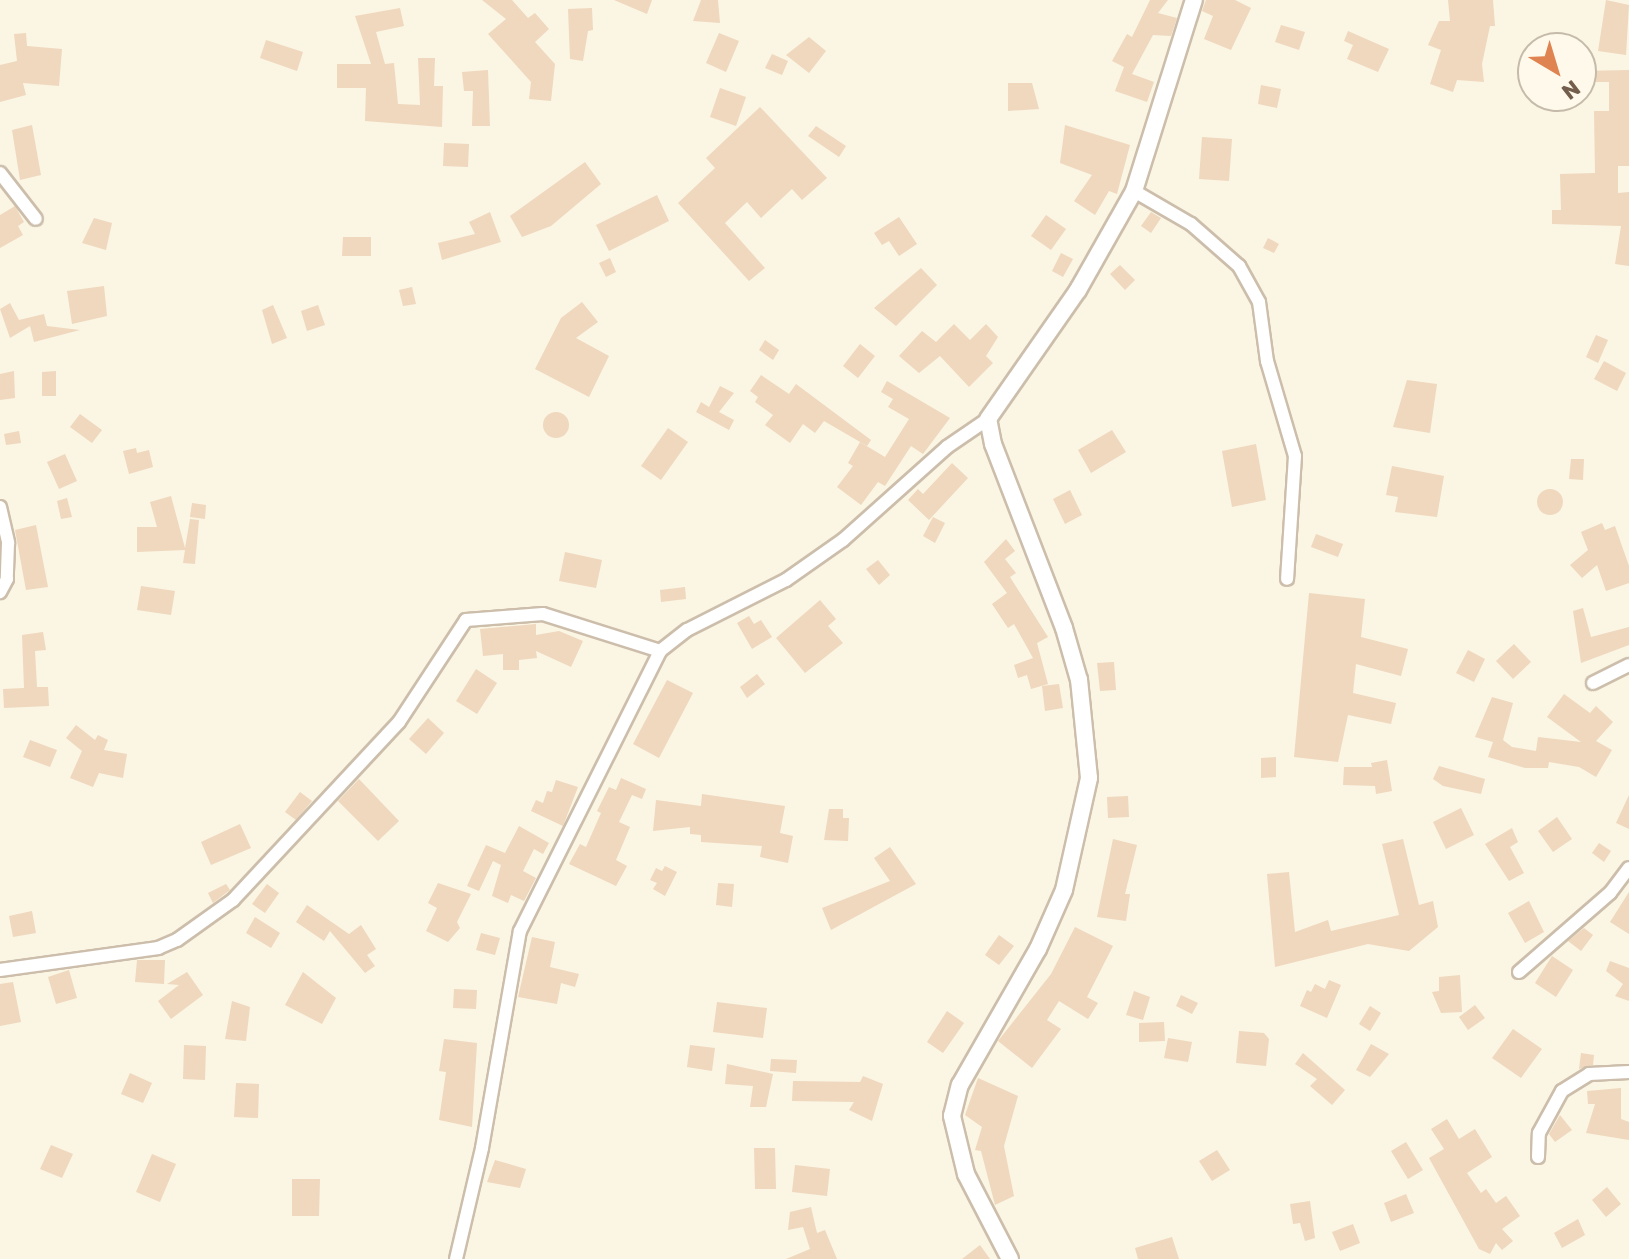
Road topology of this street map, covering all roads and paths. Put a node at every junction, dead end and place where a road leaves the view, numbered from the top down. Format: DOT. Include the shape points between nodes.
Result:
graph roads {
  1 [pos="1194,0"];
  2 [pos="0,173"];
  3 [pos="1134,191"];
  4 [pos="36,219"];
  5 [pos="988,419"];
  6 [pos="0,507"];
  7 [pos="1287,579"];
  8 [pos="0,592"];
  9 [pos="660,651"];
  10 [pos="1629,665"];
  11 [pos="1593,683"];
  12 [pos="1629,868"];
  13 [pos="0,970"];
  14 [pos="1519,972"];
  15 [pos="1629,1072"];
  16 [pos="1538,1157"];
  17 [pos="456,1259"];
  18 [pos="1010,1259"];
  1 -- 3 [label="street"];
  2 -- 4 [label="street"];
  3 -- 5 [label="street" via="1078,290"];
  3 -- 7 [label="street" via="1191,224 1239,266 1259,302 1267,361 1295,456"];
  5 -- 9 [label="street" via="947,447 843,540 786,580 687,630"];
  5 -- 18 [label="street" via="1079,680 1089,778 1064,890 1038,949 960,1085 952,1116 966,1174"];
  6 -- 8 [label="street" via="8,543 7,579"];
  9 -- 13 [label="street" via="543,614 466,620 399,722 233,900 158,948"];
  9 -- 17 [label="street" via="520,931 482,1148"];
  10 -- 11 [label="street"];
  12 -- 14 [label="street" via="1610,893"];
  15 -- 16 [label="street" via="1589,1074 1562,1091 1539,1133"];
}
